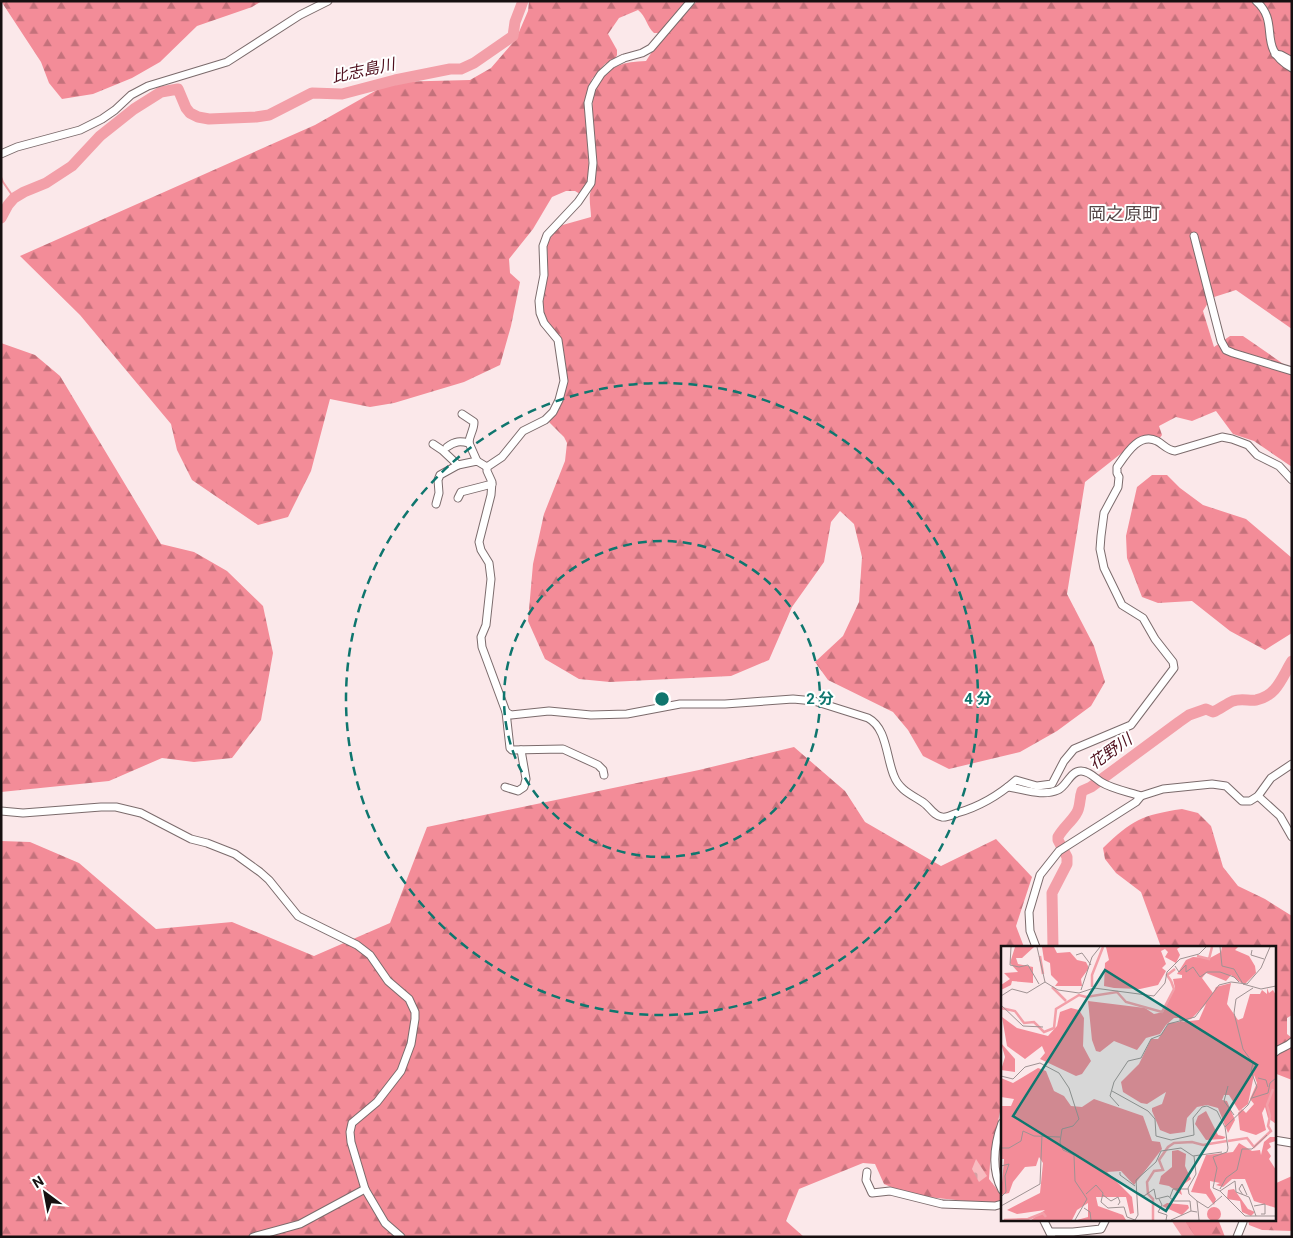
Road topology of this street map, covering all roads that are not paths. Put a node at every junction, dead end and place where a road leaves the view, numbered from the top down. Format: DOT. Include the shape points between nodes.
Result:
graph roads {
  1 [pos="328,1"];
  2 [pos="691,1"];
  3 [pos="1256,1"];
  4 [pos="1275,54"];
  5 [pos="1292,60"];
  6 [pos="1292,68"];
  7 [pos="1,154"];
  8 [pos="1194,236"];
  9 [pos="1292,371"];
  10 [pos="462,414"];
  11 [pos="469,443"];
  12 [pos="433,444"];
  13 [pos="447,446"];
  14 [pos="477,461"];
  15 [pos="458,465"];
  16 [pos="486,467"];
  17 [pos="1292,480"];
  18 [pos="492,484"];
  19 [pos="458,498"];
  20 [pos="436,504"];
  21 [pos="506,712"];
  22 [pos="521,750"];
  23 [pos="1292,764"];
  24 [pos="604,775"];
  25 [pos="505,786"];
  26 [pos="1008,786"];
  27 [pos="1142,796"];
  28 [pos="1258,796"];
  29 [pos="1,811"];
  30 [pos="1292,837"];
  31 [pos="1036,946"];
  32 [pos="1292,1042"];
  33 [pos="1276,1051"];
  34 [pos="1001,1128"];
  35 [pos="1276,1140"];
  36 [pos="1292,1143"];
  37 [pos="867,1172"];
  38 [pos="1001,1188"];
  39 [pos="365,1190"];
  40 [pos="1001,1204"];
  41 [pos="1044,1220"];
  42 [pos="1106,1220"];
  43 [pos="1242,1220"];
  44 [pos="1051,1234"];
  45 [pos="253,1237"];
  46 [pos="401,1237"];
  47 [pos="1237,1237"];
  1 -- 7 [label="street" via="227,62 148,86 131,95 102,119 80,130"];
  2 -- 16 [label="street" via="651,48 612,64 600,74 592,88 588,103 593,163 591,184 547,235 543,246 540,313 558,340 564,381 559,400 545,420 523,432 502,457"];
  3 -- 4 [label="street" via="1267,13"];
  4 -- 5 [label="street"];
  4 -- 6 [label="street"];
  8 -- 9 [label="street" via="1214,318 1226,350"];
  10 -- 11 [label="street" via="474,422"];
  11 -- 13 [label="street" via="453,442"];
  11 -- 14 [label="street"];
  12 -- 15 [label="street"];
  14 -- 15 [label="street"];
  14 -- 16 [label="street"];
  15 -- 20 [label="street" via="440,475"];
  16 -- 18 [label="street"];
  17 -- 26 [label="street" via="1279,466 1257,455 1248,445 1232,439 1222,437 1175,451 1150,439 1136,443 1117,466 1118,487 1104,513 1100,549 1104,568 1122,605 1143,618 1174,668 1131,725 1074,749 1052,784 1037,786 1016,780"];
  18 -- 19 [label="street" via="460,492"];
  18 -- 21 [label="street" via="479,542 489,562 491,579 482,638 485,657"];
  21 -- 22 [label="street" via="510,748"];
  21 -- 26 [label="street" via="511,715 549,711 627,714 680,704 804,699 876,722 899,786 943,818 977,807"];
  22 -- 24 [label="street" via="563,749 598,765"];
  22 -- 25 [label="street" via="526,773 524,787 518,791"];
  23 -- 28 [label="street" via="1271,778"];
  26 -- 27 [label="street" via="1049,792 1062,787 1075,772 1085,772 1104,784"];
  27 -- 28 [label="street" via="1163,789 1212,784 1226,786 1242,800 1250,801"];
  27 -- 31 [label="street" via="1059,851 1040,876 1030,912 1030,931"];
  28 -- 30 [label="street" via="1280,816"];
  29 -- 39 [label="street" via="23,813 116,807 142,813 191,838 235,854 264,876 298,916 356,945 370,956 388,982 409,999 415,1012 411,1044 402,1071 377,1102 352,1123 351,1142"];
  32 -- 33 [label="street" via="1287,1048"];
  34 -- 38 [label="street" via="994,1162"];
  35 -- 36 [label="street"];
  37 -- 40 [label="street" via="866,1180 872,1193 890,1191 942,1204"];
  39 -- 45 [label="street" via="300,1224"];
  39 -- 46 [label="street" via="385,1222"];
  41 -- 44 [label="street"];
  42 -- 44 [label="street" via="1101,1229"];
  43 -- 47 [label="street"];
}
